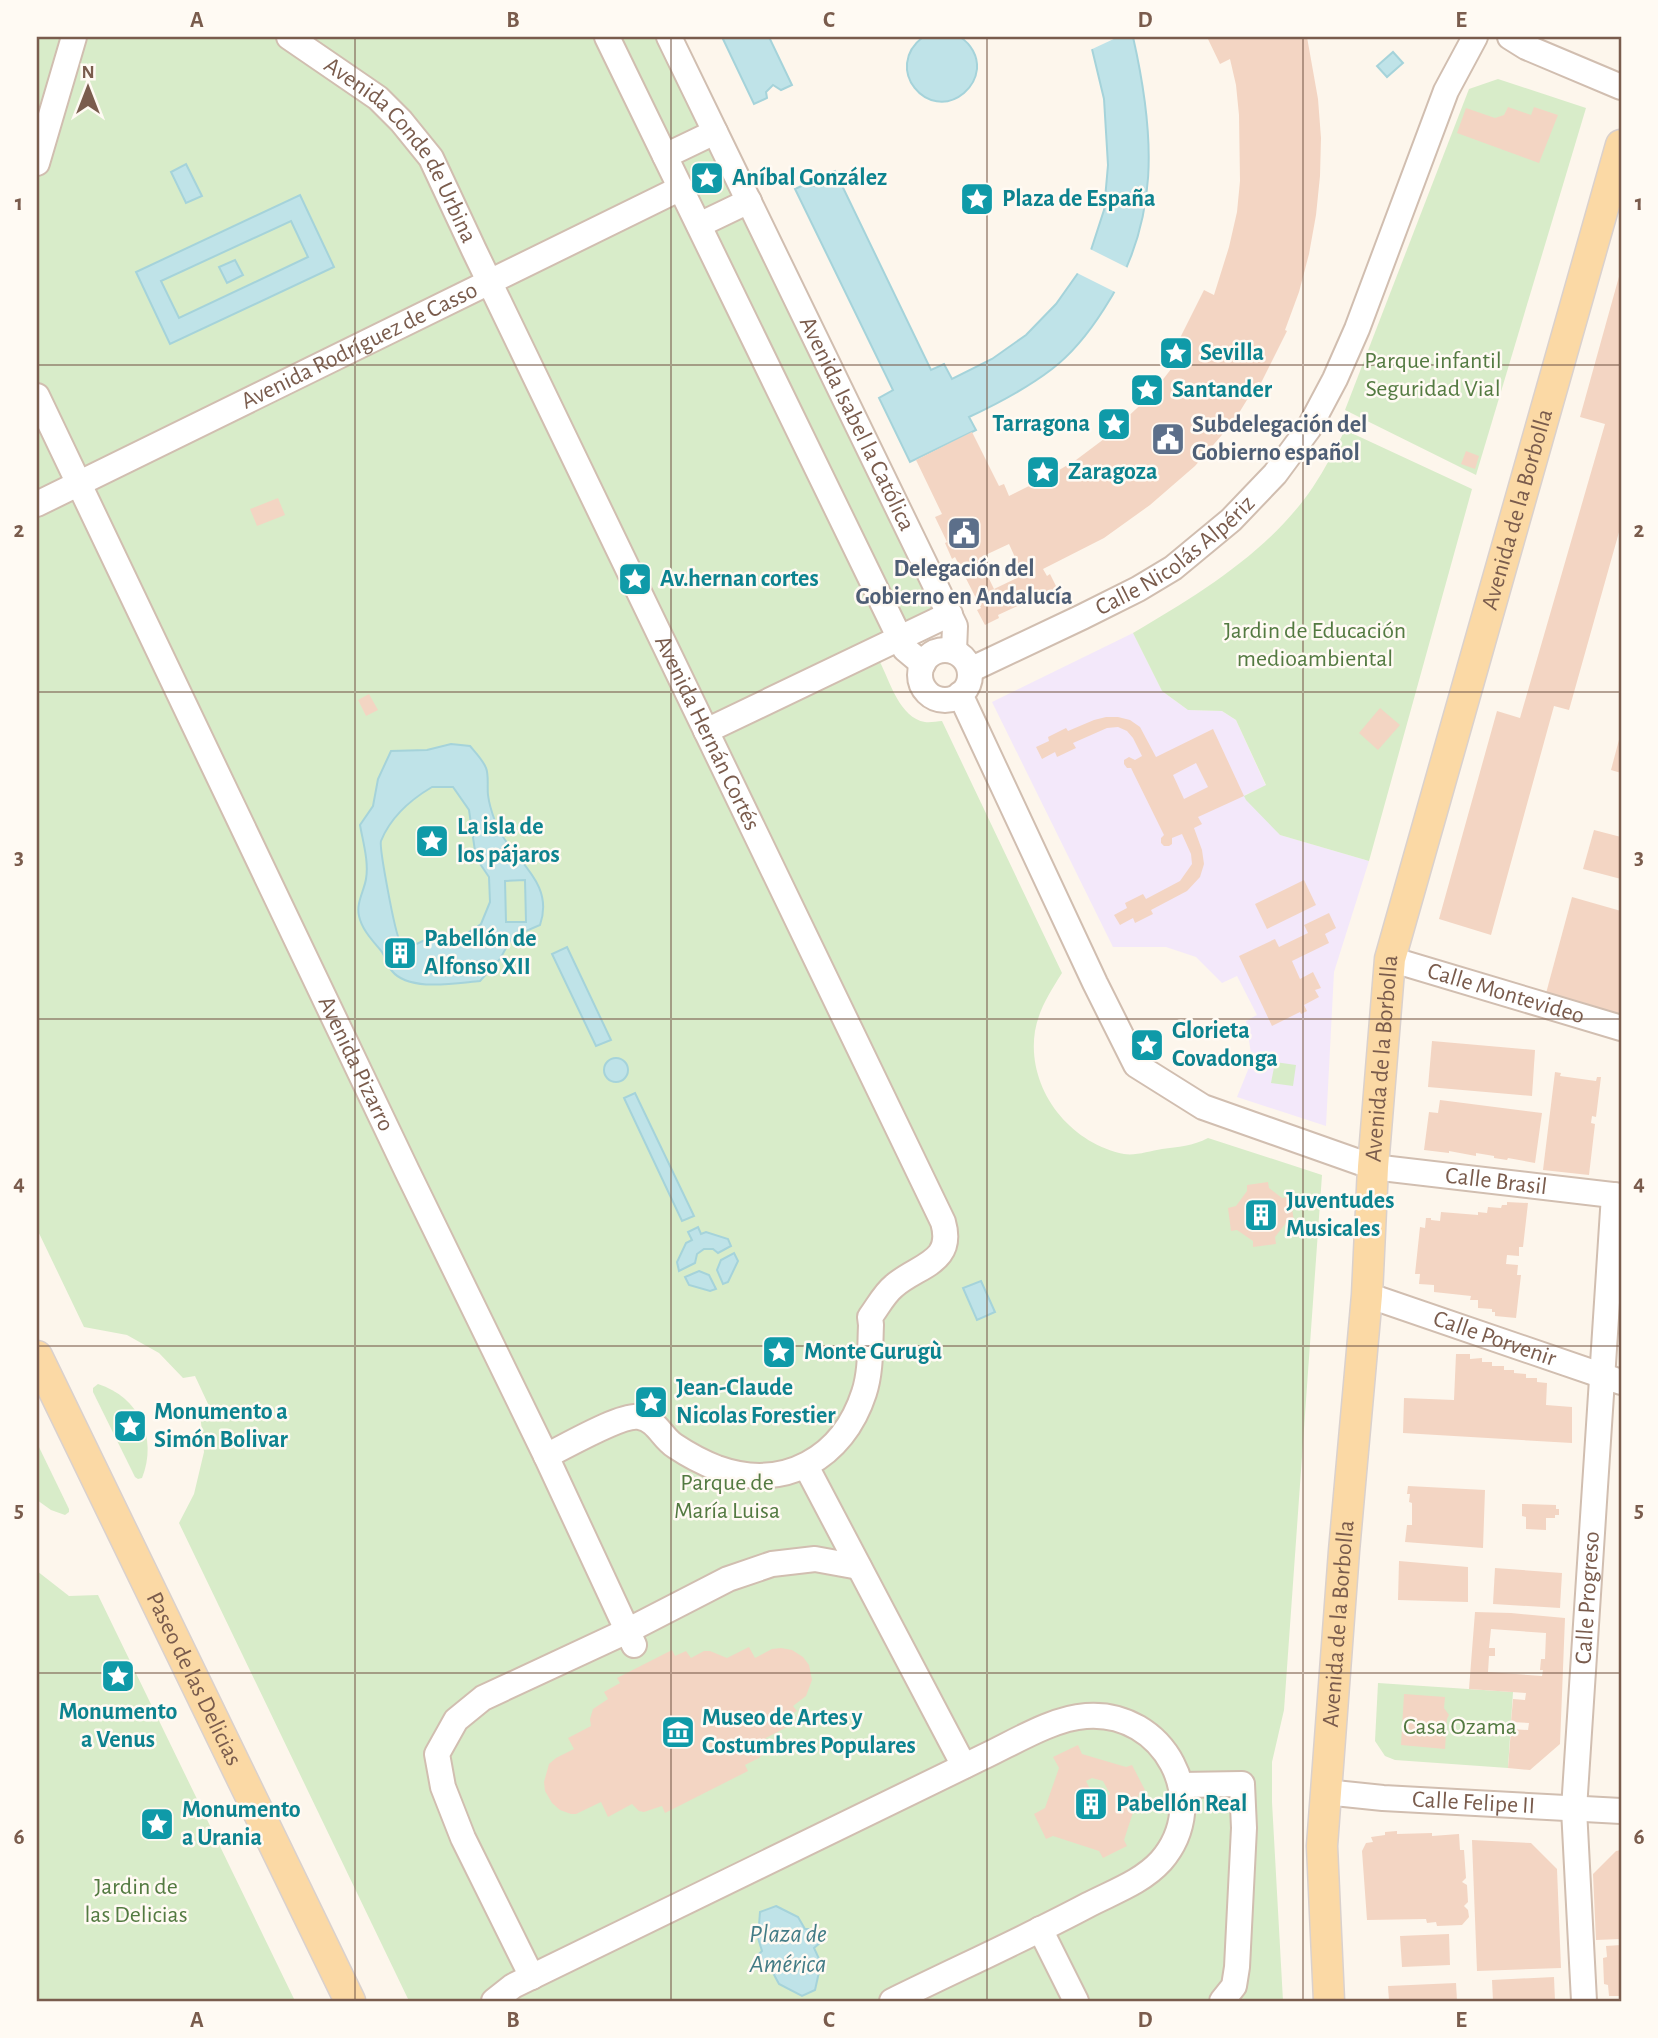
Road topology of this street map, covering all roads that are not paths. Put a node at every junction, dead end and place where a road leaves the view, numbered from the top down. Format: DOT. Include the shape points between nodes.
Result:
graph roads {
  1 [pos="74,37"];
  2 [pos="289,37"];
  3 [pos="607,37"];
  4 [pos="669,37"];
  5 [pos="1475,37"];
  6 [pos="1510,37"];
  7 [pos="1621,87"];
  8 [pos="715,132"];
  9 [pos="1621,145"];
  10 [pos="665,156"];
  11 [pos="37,163"];
  12 [pos="681,188"];
  13 [pos="748,201"];
  14 [pos="699,225"];
  15 [pos="490,281"];
  16 [pos="37,396"];
  17 [pos="78,483"];
  18 [pos="37,504"];
  19 [pos="950,614"];
  20 [pos="900,638"];
  21 [pos="962,661"];
  22 [pos="923,664"];
  23 [pos="960,694"];
  24 [pos="706,732"];
  25 [pos="1390,959"];
  26 [pos="1621,1028"];
  27 [pos="1373,1167"];
  28 [pos="1618,1196"];
  29 [pos="1367,1295"];
  30 [pos="37,1356"];
  31 [pos="1612,1378"];
  32 [pos="546,1456"];
  33 [pos="807,1466"];
  34 [pos="859,1567"];
  35 [pos="631,1638"];
  36 [pos="964,1766"];
  37 [pos="1181,1786"];
  38 [pos="1325,1792"];
  39 [pos="1574,1808"];
  40 [pos="1621,1811"];
  41 [pos="1040,1929"];
  42 [pos="532,1977"];
  43 [pos="350,2001"];
  44 [pos="494,2001"];
  45 [pos="892,2001"];
  46 [pos="1076,2001"];
  47 [pos="1222,2001"];
  48 [pos="1329,2001"];
  49 [pos="1584,2001"];
  1 -- 11 [label="street"];
  2 -- 15 [label="street, Avenida Conde de Urbina" via="378,98 401,121 431,158"];
  3 -- 10 [label="street"];
  4 -- 8 [label="street"];
  5 -- 21 [label="street, Calle Nicolás Alpériz" via="1446,92 1335,379 1309,428 1275,474 1231,520 1173,568 1138,589"];
  6 -- 7 [label="street"];
  8 -- 10 [label="street"];
  8 -- 13 [label="street, Avenida Isabel la Católica"];
  9 -- 25 [label="main road, Avenida de la Borbolla"];
  10 -- 12 [label="street"];
  12 -- 14 [label="street"];
  12 -- 15 [label="street, Avenida Rodríguez de Casso"];
  13 -- 14 [label="street"];
  13 -- 19 [label="street, Avenida Isabel la Católica"];
  14 -- 20 [label="street"];
  15 -- 17 [label="street, Avenida Rodríguez de Casso"];
  15 -- 24 [label="street, Avenida Hernán Cortés"];
  16 -- 17 [label="street, Avenida Pizarro"];
  17 -- 18 [label="street, Avenida Rodríguez de Casso"];
  17 -- 32 [label="street, Avenida Pizarro"];
  19 -- 20 [label="street"];
  19 -- 21 [label="street, Avenida Isabel la Católica"];
  20 -- 22 [label="street" via="905,649"];
  20 -- 24 [label="street"];
  21 -- 22 [label="street" via="945,650 928,656"];
  21 -- 23 [label="street" via="968,683"];
  22 -- 23 [label="street" via="921,680 929,694 945,699"];
  23 -- 27 [label="street, Calle Brasil" via="1136,1065 1203,1107"];
  24 -- 33 [label="street, Avenida Hernán Cortés" via="947,1236 944,1251 892,1287 870,1318 869,1368 857,1413 829,1450"];
  25 -- 26 [label="street, Calle Montevideo"];
  25 -- 27 [label="main road, Avenida de la Borbolla"];
  27 -- 28 [label="street, Calle Brasil"];
  27 -- 29 [label="main road, Avenida de la Borbolla"];
  28 -- 31 [label="street, Calle Progreso"];
  29 -- 31 [label="street, Calle Porvenir"];
  29 -- 38 [label="main road, Avenida de la Borbolla"];
  30 -- 43 [label="main road, Paseo de las Delicias"];
  31 -- 39 [label="street, Calle Progreso"];
  32 -- 33 [label="street" via="623,1419 639,1417 659,1427 672,1445 717,1468 746,1475 780,1474"];
  32 -- 35 [label="street, Avenida Pizarro"];
  33 -- 34 [label="street"];
  34 -- 35 [label="street" via="815,1559 772,1563 728,1579"];
  34 -- 36 [label="street"];
  35 -- 42 [label="street" via="483,1698 456,1720 437,1754 443,1787 463,1838"];
  36 -- 37 [label="street" via="1053,1724 1087,1716 1117,1719 1146,1732 1176,1770"];
  36 -- 42 [label="street"];
  37 -- 41 [label="street" via="1181,1817 1161,1860 1136,1881"];
  37 -- 47 [label="street" via="1242,1784 1237,1967 1234,1986"];
  38 -- 39 [label="street, Calle Felipe II"];
  38 -- 48 [label="main road, Avenida de la Borbolla" via="1322,1846"];
  39 -- 40 [label="street, Calle Felipe II"];
  39 -- 49 [label="street, Calle Progreso"];
  41 -- 45 [label="street"];
  41 -- 46 [label="street"];
  42 -- 44 [label="street"];
}
